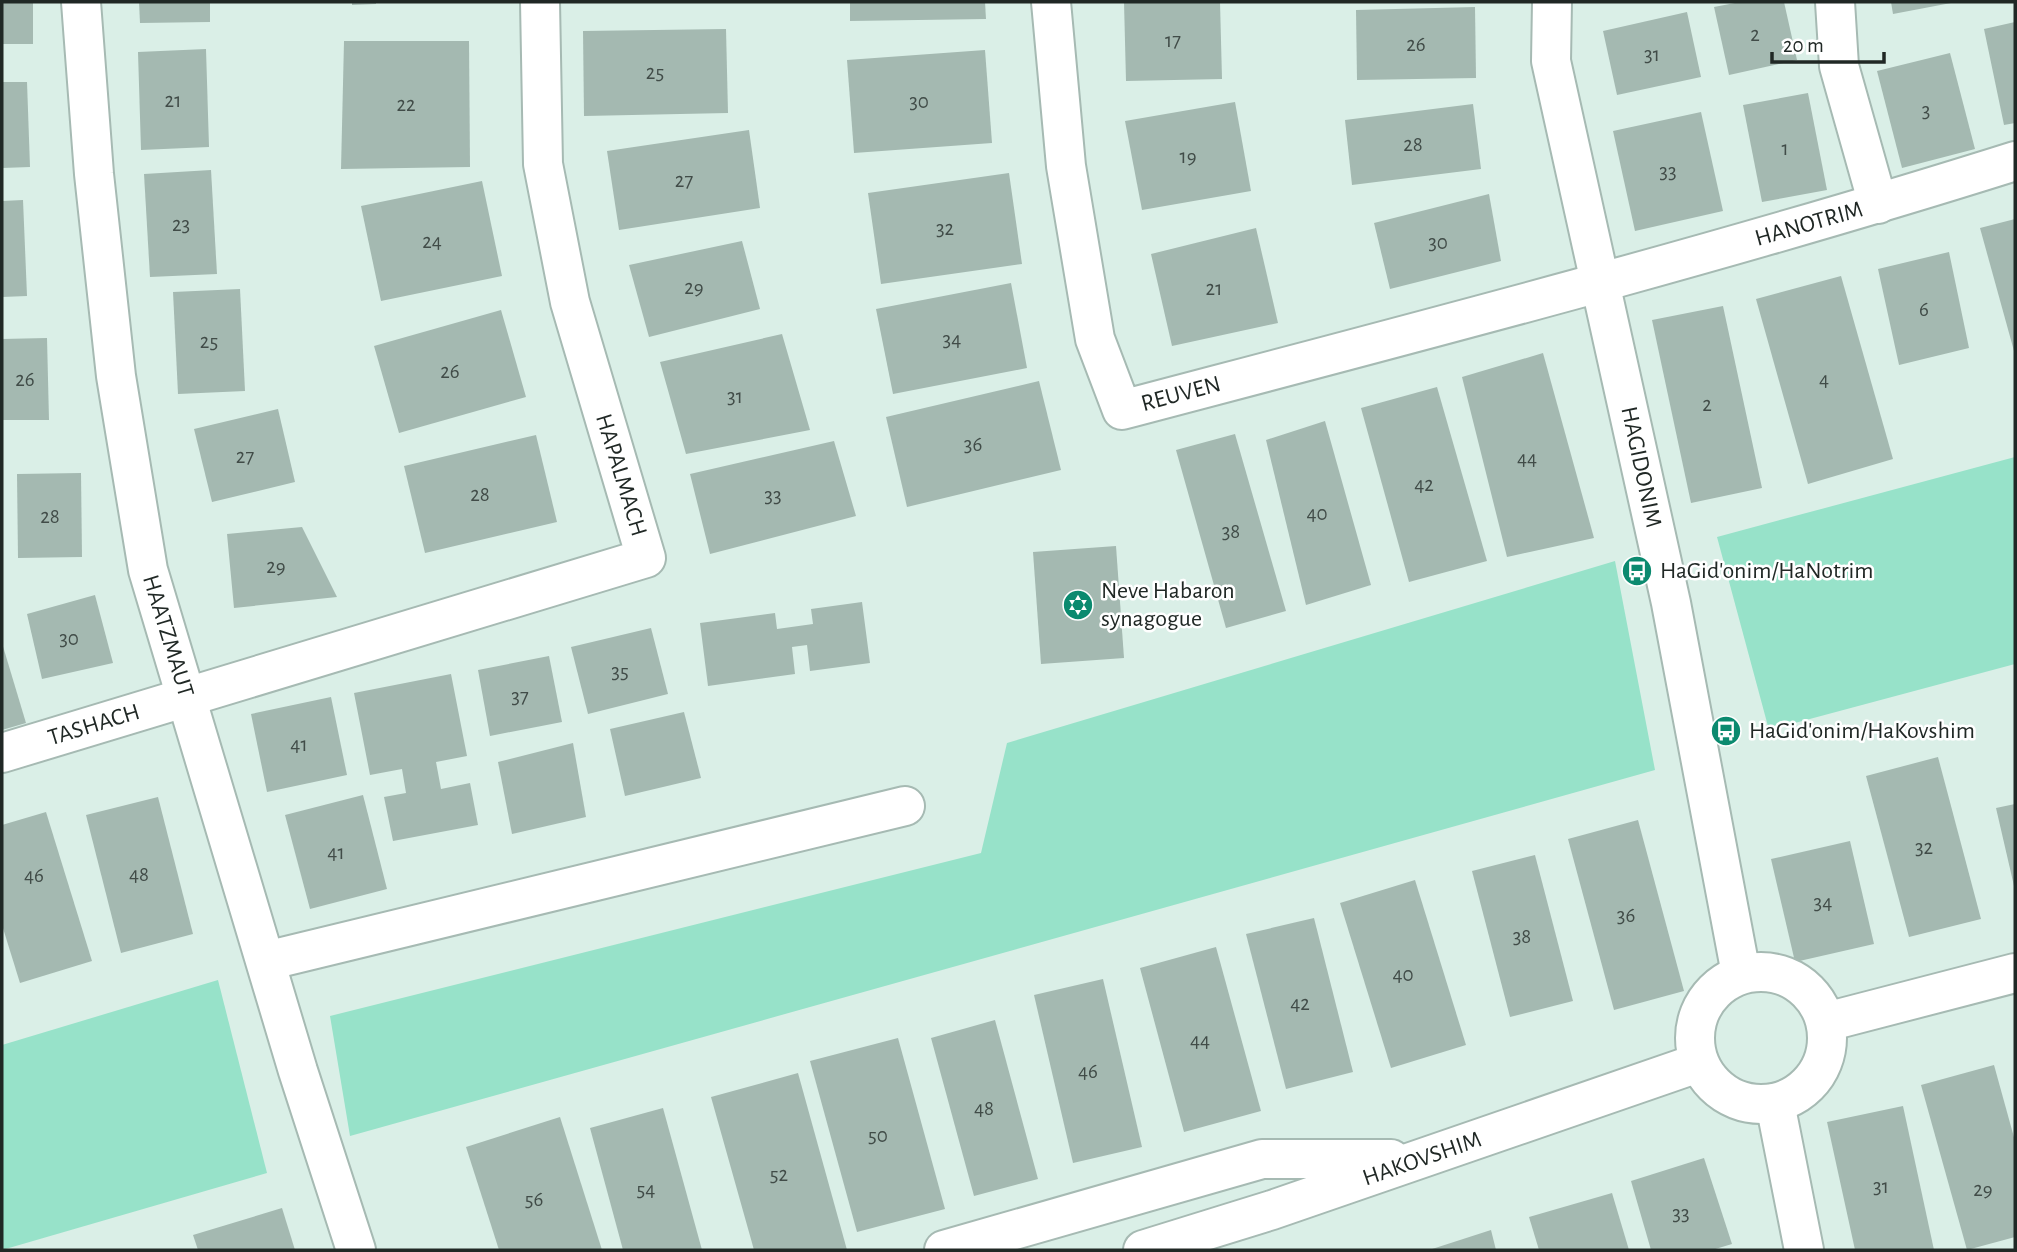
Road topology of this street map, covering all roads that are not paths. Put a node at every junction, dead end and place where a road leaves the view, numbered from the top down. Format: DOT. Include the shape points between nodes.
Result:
graph roads {
  1 [pos="81,2"];
  2 [pos="540,2"];
  3 [pos="1051,2"];
  4 [pos="1552,2"];
  5 [pos="1835,2"];
  6 [pos="2015,162"];
  7 [pos="1878,204"];
  8 [pos="1601,282"];
  9 [pos="186,697"];
  10 [pos="2,753"];
  11 [pos="905,806"];
  12 [pos="266,961"];
  13 [pos="2015,973"];
  14 [pos="1741,974"];
  15 [pos="1826,1022"];
  16 [pos="1698,1063"];
  17 [pos="1775,1103"];
  18 [pos="1421,1159"];
  19 [pos="356,1250"];
  20 [pos="944,1250"];
  21 [pos="1143,1250"];
  22 [pos="1804,1250"];
  1 -- 9 [label="street, HAATZMAUT" via="93,174 116,376 148,570"];
  2 -- 9 [label="street, HAPALMACH" via="545,177 570,302 646,558"];
  3 -- 8 [label="street, REUVEN" via="1066,166 1094,340 1122,410"];
  4 -- 8 [label="street, HAGIDONIM" via="1552,61"];
  5 -- 7 [label="street" via="1839,66"];
  6 -- 7 [label="street, HANOTRIM"];
  7 -- 8 [label="street, HANOTRIM"];
  8 -- 14 [label="street, HAGIDONIM" via="1671,603"];
  9 -- 10 [label="street, TASHACH"];
  9 -- 12 [label="street, HAATZMAUT"];
  11 -- 12 [label="street"];
  12 -- 19 [label="street, HAATZMAUT"];
  13 -- 15 [label="street"];
  14 -- 15 [label="street" via="1763,971 1803,986"];
  14 -- 16 [label="street" via="1721,984 1696,1019 1693,1042"];
  15 -- 17 [label="street" via="1828,1044 1811,1082 1794,1096"];
  16 -- 17 [label="street" via="1711,1083 1730,1097 1751,1104"];
  16 -- 18 [label="street, HAKOVSHIM"];
  17 -- 22 [label="street"];
  18 -- 20 [label="street" via="1262,1159"];
  18 -- 21 [label="street, HAKOVSHIM"];
}
